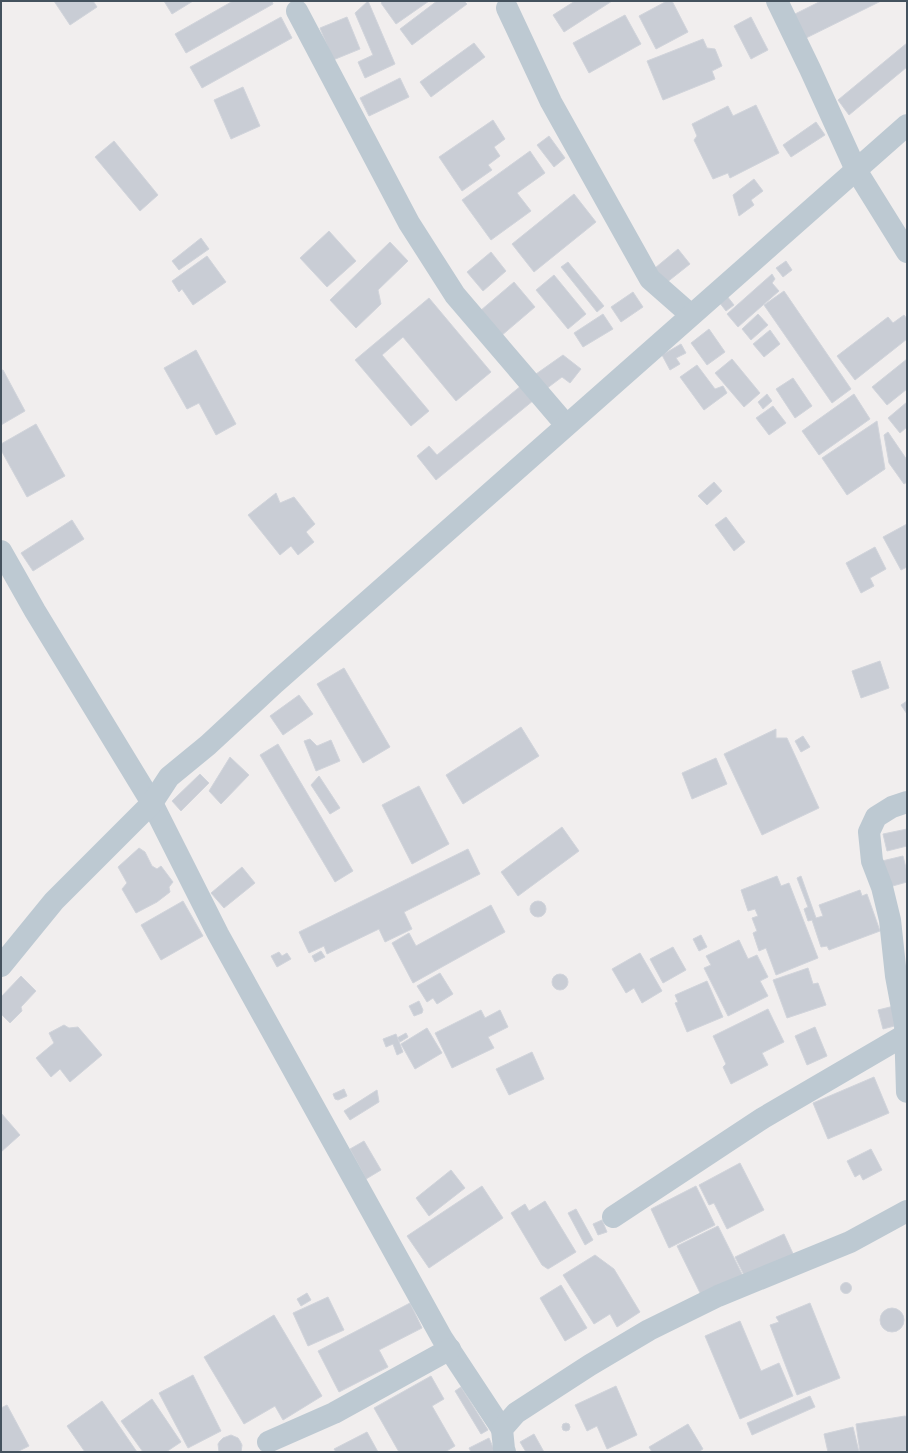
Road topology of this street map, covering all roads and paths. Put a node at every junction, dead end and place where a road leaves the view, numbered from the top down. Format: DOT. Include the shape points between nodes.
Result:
graph roads {
  1 [pos="777,1"];
  2 [pos="507,8"];
  3 [pos="297,11"];
  4 [pos="907,125"];
  5 [pos="856,170"];
  6 [pos="907,252"];
  7 [pos="691,315"];
  8 [pos="566,425"];
  9 [pos="1,551"];
  10 [pos="907,802"];
  11 [pos="152,803"];
  12 [pos="1,966"];
  13 [pos="905,1035"];
  14 [pos="907,1092"];
  15 [pos="907,1211"];
  16 [pos="613,1217"];
  17 [pos="450,1349"];
  18 [pos="502,1429"];
  19 [pos="268,1442"];
  20 [pos="505,1452"];
  1 -- 5 [label="street"];
  2 -- 7 [label="street" via="551,102 650,279"];
  3 -- 8 [label="street" via="409,223 455,295"];
  4 -- 5 [label="street"];
  5 -- 6 [label="street"];
  5 -- 7 [label="street"];
  7 -- 8 [label="street"];
  8 -- 11 [label="street" via="169,777"];
  9 -- 11 [label="street"];
  10 -- 13 [label="street" via="892,807 876,817 869,832 872,861 890,920"];
  11 -- 12 [label="street" via="54,901"];
  11 -- 17 [label="street" via="218,934"];
  13 -- 14 [label="street"];
  13 -- 16 [label="street" via="763,1118"];
  15 -- 18 [label="street" via="850,1242 718,1296 649,1330 516,1413"];
  17 -- 18 [label="street"];
  17 -- 19 [label="street" via="334,1412"];
  18 -- 20 [label="street"];
}
